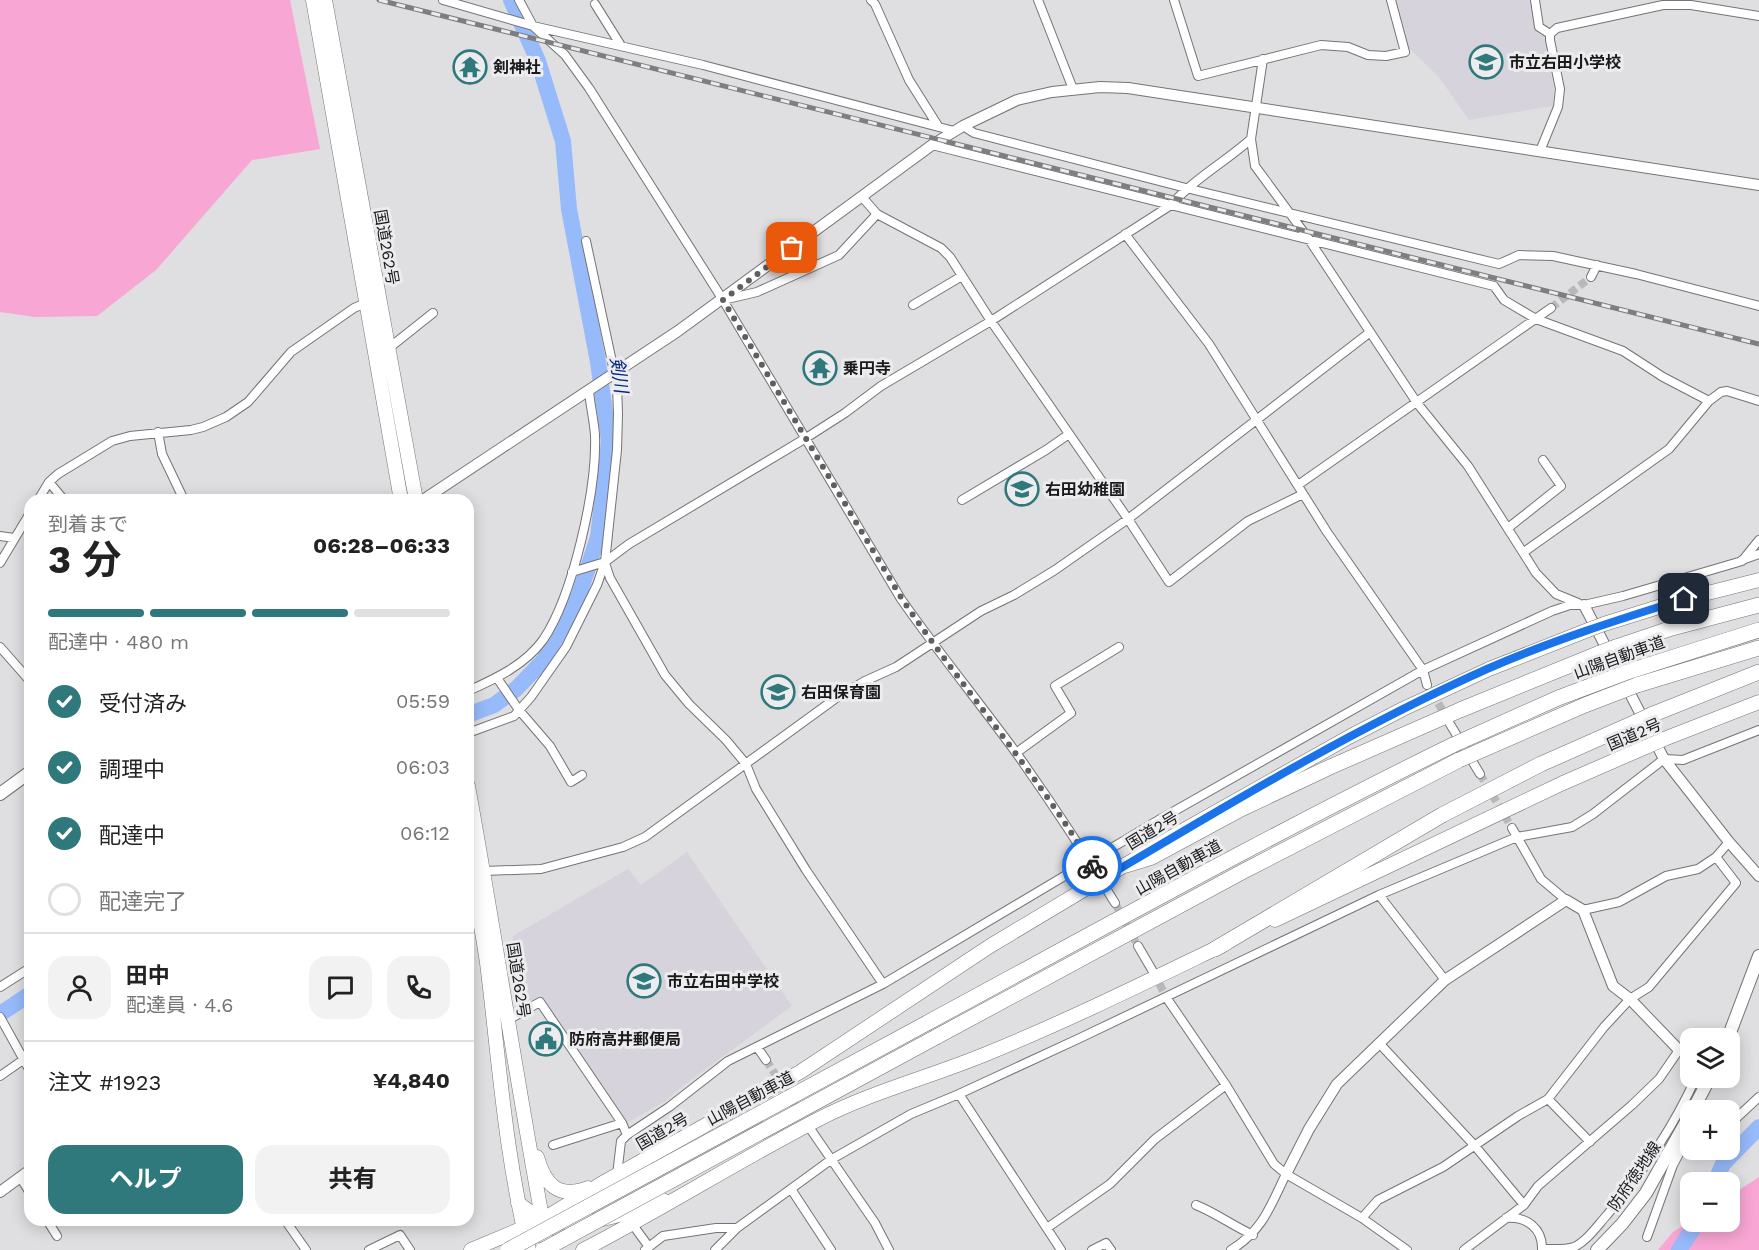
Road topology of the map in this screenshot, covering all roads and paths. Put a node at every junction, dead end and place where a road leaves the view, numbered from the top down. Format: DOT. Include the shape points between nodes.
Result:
graph roads {
  1 [pos="314,0"];
  2 [pos="325,0"];
  3 [pos="443,0"];
  4 [pos="519,0"];
  5 [pos="871,0"];
  6 [pos="1038,0"];
  7 [pos="1174,0"];
  8 [pos="1391,0"];
  9 [pos="1534,0"];
  10 [pos="1691,2"];
  11 [pos="595,4"];
  12 [pos="1759,16"];
  13 [pos="533,26"];
  14 [pos="1550,34"];
  15 [pos="620,44"];
  16 [pos="1263,59"];
  17 [pos="1074,89"];
  18 [pos="1255,108"];
  19 [pos="938,126"];
  20 [pos="959,128"];
  21 [pos="1251,139"];
  22 [pos="932,145"];
  23 [pos="1540,151"];
  24 [pos="1759,185"];
  25 [pos="1186,188"];
  26 [pos="862,197"];
  27 [pos="1171,205"];
  28 [pos="877,214"];
  29 [pos="1291,214"];
  30 [pos="1125,234"];
  31 [pos="1308,238"];
  32 [pos="586,241"];
  33 [pos="1598,265"];
  34 [pos="962,276"];
  35 [pos="1591,277"];
  36 [pos="374,300"];
  37 [pos="723,300"];
  38 [pos="913,305"];
  39 [pos="1759,306"];
  40 [pos="1551,308"];
  41 [pos="433,313"];
  42 [pos="1536,319"];
  43 [pos="991,321"];
  44 [pos="1369,333"];
  45 [pos="389,348"];
  46 [pos="612,374"];
  47 [pos="591,388"];
  48 [pos="1709,401"];
  49 [pos="1759,401"];
  50 [pos="1417,403"];
  51 [pos="1258,420"];
  52 [pos="158,432"];
  53 [pos="1069,434"];
  54 [pos="806,438"];
  55 [pos="1543,460"];
  56 [pos="49,482"];
  57 [pos="1298,485"];
  58 [pos="42,494"];
  59 [pos="58,494"];
  60 [pos="181,494"];
  61 [pos="400,494"];
  62 [pos="415,494"];
  63 [pos="432,494"];
  64 [pos="1303,494"];
  65 [pos="962,500"];
  66 [pos="1128,519"];
  67 [pos="24,522"];
  68 [pos="1508,528"];
  69 [pos="0,536"];
  70 [pos="14,538"];
  71 [pos="1759,540"];
  72 [pos="1524,552"];
  73 [pos="1759,554"];
  74 [pos="1742,561"];
  75 [pos="0,563"];
  76 [pos="600,564"];
  77 [pos="574,571"];
  78 [pos="1759,580"];
  79 [pos="1584,605"];
  80 [pos="1759,606"];
  81 [pos="1759,630"];
  82 [pos="932,644"];
  83 [pos="0,647"];
  84 [pos="1119,647"];
  85 [pos="1759,648"];
  86 [pos="1423,670"];
  87 [pos="1759,672"];
  88 [pos="24,674"];
  89 [pos="497,678"];
  90 [pos="1427,685"];
  91 [pos="474,688"];
  92 [pos="1759,702"];
  93 [pos="519,710"];
  94 [pos="1450,724"];
  95 [pos="1759,730"];
  96 [pos="474,731"];
  97 [pos="1016,753"];
  98 [pos="1665,759"];
  99 [pos="746,765"];
  100 [pos="1480,774"];
  101 [pos="582,775"];
  102 [pos="24,776"];
  103 [pos="0,794"];
  104 [pos="1512,828"];
  105 [pos="1517,837"];
  106 [pos="1729,842"];
  107 [pos="1716,858"];
  108 [pos="1090,862"];
  109 [pos="1126,866"];
  110 [pos="474,872"];
  111 [pos="1759,876"];
  112 [pos="1101,880"];
  113 [pos="1379,895"];
  114 [pos="1566,900"];
  115 [pos="1115,903"];
  116 [pos="1583,910"];
  117 [pos="1138,946"];
  118 [pos="1215,949"];
  119 [pos="1759,956"];
  120 [pos="1152,970"];
  121 [pos="24,972"];
  122 [pos="1445,980"];
  123 [pos="883,984"];
  124 [pos="0,987"];
  125 [pos="1166,997"];
  126 [pos="1630,999"];
  127 [pos="0,1017"];
  128 [pos="508,1020"];
  129 [pos="1732,1028"];
  130 [pos="1379,1043"];
  131 [pos="757,1047"];
  132 [pos="1679,1050"];
  133 [pos="23,1060"];
  134 [pos="766,1060"];
  135 [pos="0,1076"];
  136 [pos="1226,1085"];
  137 [pos="1690,1088"];
  138 [pos="959,1094"];
  139 [pos="1759,1097"];
  140 [pos="1548,1099"];
  141 [pos="1740,1115"];
  142 [pos="622,1123"];
  143 [pos="809,1127"];
  144 [pos="526,1134"];
  145 [pos="627,1135"];
  146 [pos="1680,1136"];
  147 [pos="1590,1142"];
  148 [pos="553,1145"];
  149 [pos="1475,1146"];
  150 [pos="1680,1152"];
  151 [pos="832,1159"];
  152 [pos="24,1174"];
  153 [pos="1286,1174"];
  154 [pos="20,1177"];
  155 [pos="612,1179"];
  156 [pos="24,1183"];
  157 [pos="791,1189"];
  158 [pos="694,1190"];
  159 [pos="0,1192"];
  160 [pos="518,1203"];
  161 [pos="1524,1204"];
  162 [pos="1196,1205"];
  163 [pos="543,1218"];
  164 [pos="1362,1218"];
  165 [pos="1505,1218"];
  166 [pos="633,1225"];
  167 [pos="50,1226"];
  168 [pos="289,1226"];
  169 [pos="737,1228"];
  170 [pos="1047,1228"];
  171 [pos="523,1229"];
  172 [pos="1253,1235"];
  173 [pos="57,1236"];
  174 [pos="1647,1237"];
  175 [pos="647,1249"];
  176 [pos="1542,1249"];
  177 [pos="306,1250"];
  178 [pos="369,1250"];
  179 [pos="410,1250"];
  180 [pos="471,1250"];
  181 [pos="508,1250"];
  182 [pos="528,1250"];
  183 [pos="545,1250"];
  184 [pos="583,1250"];
  185 [pos="715,1250"];
  186 [pos="831,1250"];
  187 [pos="889,1250"];
  188 [pos="1061,1250"];
  189 [pos="1092,1250"];
  190 [pos="1111,1250"];
  191 [pos="1231,1250"];
  192 [pos="1407,1250"];
  193 [pos="1464,1250"];
  194 [pos="1597,1250"];
  1 -- 36 [label="highway, 国道262号"];
  2 -- 36 [label="highway, 国道262号"];
  3 -- 13 [label="street"];
  4 -- 13 [label="street"];
  5 -- 19 [label="street" via="909,80"];
  6 -- 17 [label="street"];
  7 -- 16 [label="street" via="1198,76"];
  8 -- 16 [label="street" via="1405,52 1368,55 1348,47 1321,45"];
  9 -- 14 [label="street" via="1539,27"];
  10 -- 12 [label="street"];
  10 -- 14 [label="street" via="1557,28"];
  11 -- 15 [label="street"];
  13 -- 15 [label="street"];
  13 -- 37 [label="street" via="565,55 589,88"];
  14 -- 23 [label="street" via="1560,89 1558,107"];
  15 -- 19 [label="street"];
  16 -- 18 [label="street"];
  17 -- 18 [label="street" via="1128,88"];
  17 -- 20 [label="street" via="1017,100"];
  18 -- 21 [label="street"];
  18 -- 23 [label="street"];
  19 -- 20 [label="street"];
  20 -- 22 [label="street"];
  20 -- 25 [label="street"];
  21 -- 25 [label="street"];
  21 -- 29 [label="street" via="1255,166"];
  22 -- 26 [label="street"];
  22 -- 27 [label="street"];
  23 -- 24 [label="street"];
  25 -- 27 [label="street"];
  25 -- 29 [label="street"];
  26 -- 28 [label="street"];
  26 -- 37 [label="street"];
  27 -- 30 [label="street"];
  27 -- 31 [label="street"];
  28 -- 34 [label="street" via="941,248"];
  28 -- 37 [label="street" via="839,255 757,292"];
  29 -- 31 [label="street"];
  29 -- 33 [label="street" via="1499,264 1519,255 1552,256"];
  30 -- 43 [label="street"];
  30 -- 51 [label="street" via="1209,344"];
  31 -- 42 [label="street" via="1494,286 1504,300"];
  31 -- 44 [label="street"];
  32 -- 46 [label="street"];
  33 -- 35 [label="street"];
  33 -- 39 [label="street"];
  34 -- 38 [label="street"];
  34 -- 43 [label="street"];
  36 -- 45 [label="highway, 国道262号"];
  36 -- 52 [label="street" via="354,308 291,352 248,402 226,417 191,430"];
  36 -- 61 [label="highway, 国道262号"];
  37 -- 46 [label="street"];
  37 -- 54 [label="street"];
  40 -- 42 [label="street"];
  41 -- 45 [label="street"];
  42 -- 48 [label="street" via="1623,351"];
  42 -- 50 [label="street"];
  43 -- 53 [label="street"];
  43 -- 54 [label="street" via="881,386"];
  44 -- 50 [label="street"];
  44 -- 51 [label="street"];
  45 -- 62 [label="highway, 国道262号"];
  46 -- 47 [label="street"];
  46 -- 76 [label="street" via="618,414 617,450"];
  47 -- 63 [label="street"];
  47 -- 77 [label="street" via="595,433 592,487"];
  48 -- 49 [label="street" via="1727,391"];
  48 -- 72 [label="street" via="1669,449"];
  50 -- 57 [label="street"];
  50 -- 68 [label="street" via="1468,466"];
  51 -- 57 [label="street"];
  51 -- 66 [label="street"];
  52 -- 56 [label="street" via="112,441"];
  52 -- 60 [label="street" via="162,454"];
  53 -- 65 [label="street"];
  53 -- 66 [label="street"];
  54 -- 76 [label="street"];
  54 -- 82 [label="street" via="896,591"];
  55 -- 68 [label="street" via="1561,486"];
  56 -- 58 [label="street"];
  56 -- 59 [label="street"];
  57 -- 64 [label="street"];
  64 -- 66 [label="street" via="1248,521 1168,582"];
  64 -- 86 [label="street"];
  66 -- 82 [label="street" via="1055,570"];
  67 -- 70 [label="street"];
  68 -- 72 [label="street"];
  69 -- 70 [label="street"];
  70 -- 75 [label="street"];
  71 -- 74 [label="street"];
  72 -- 79 [label="street" via="1536,573 1556,594"];
  73 -- 74 [label="street"];
  74 -- 79 [label="street"];
  76 -- 77 [label="street"];
  76 -- 93 [label="street" via="597,585 566,647"];
  76 -- 99 [label="street" via="665,675"];
  77 -- 89 [label="street" via="542,641"];
  78 -- 109 [label="highway, 国道2号, bridge" via="1604,624 1489,669 1403,709 1248,793"];
  79 -- 86 [label="street" via="1552,611"];
  79 -- 98 [label="street"];
  80 -- 109 [label="highway, bridge" via="1616,647 1460,710 1330,767 1152,857"];
  81 -- 181 [label="highway, 山陽自動車道, bridge" via="1558,698 1357,792"];
  82 -- 97 [label="street"];
  82 -- 99 [label="street" via="840,696"];
  83 -- 88 [label="street"];
  84 -- 97 [label="street" via="1055,686 1071,713"];
  85 -- 183 [label="highway, 山陽自動車道, bridge" via="1637,685 1459,760 1313,834"];
  86 -- 90 [label="street"];
  86 -- 108 [label="street"];
  87 -- 118 [label="highway, bridge" via="1651,714 1533,768 1442,815"];
  89 -- 91 [label="street"];
  89 -- 93 [label="street"];
  92 -- 118 [label="highway, 国道2号, bridge" via="1563,783"];
  93 -- 96 [label="street" via="514,716"];
  93 -- 101 [label="street" via="550,746 571,782"];
  94 -- 100 [label="street"];
  95 -- 98 [label="street" via="1683,760"];
  97 -- 108 [label="street"];
  98 -- 105 [label="street" via="1572,827"];
  98 -- 106 [label="street"];
  99 -- 110 [label="street" via="645,837 623,847 541,869"];
  99 -- 123 [label="street" via="756,789 806,870"];
  102 -- 103 [label="main road"];
  104 -- 105 [label="street"];
  105 -- 113 [label="street"];
  105 -- 114 [label="street" via="1541,879"];
  106 -- 107 [label="street"];
  106 -- 111 [label="street"];
  107 -- 116 [label="street" via="1698,868 1666,876 1619,902"];
  107 -- 126 [label="street" via="1736,883 1648,987"];
  108 -- 112 [label="street"];
  108 -- 123 [label="street"];
  109 -- 112 [label="highway, 国道2号"];
  110 -- 128 [label="highway, 国道262号"];
  110 -- 160 [label="highway, 国道262号"];
  112 -- 115 [label="street"];
  112 -- 155 [label="highway, 国道2号" via="990,946 800,1072"];
  113 -- 122 [label="street"];
  113 -- 125 [label="street"];
  114 -- 116 [label="street"];
  114 -- 122 [label="street"];
  116 -- 126 [label="street" via="1613,986"];
  117 -- 120 [label="street"];
  118 -- 158 [label="highway, 国道2号" via="1041,1032 873,1093"];
  119 -- 129 [label="main road"];
  121 -- 124 [label="street"];
  122 -- 130 [label="street"];
  123 -- 131 [label="street"];
  125 -- 136 [label="street"];
  125 -- 138 [label="street"];
  126 -- 132 [label="street"];
  126 -- 140 [label="street"];
  127 -- 133 [label="street"];
  128 -- 142 [label="street" via="540,1002"];
  128 -- 144 [label="highway, 国道262号"];
  130 -- 149 [label="street"];
  130 -- 153 [label="street" via="1337,1084"];
  131 -- 134 [label="street"];
  131 -- 145 [label="street" via="728,1061"];
  132 -- 147 [label="street" via="1659,1079"];
  133 -- 135 [label="street"];
  136 -- 153 [label="street" via="1274,1164"];
  136 -- 170 [label="street" via="1155,1139 1110,1184"];
  137 -- 176 [label="street" via="1631,1187 1593,1232 1569,1249"];
  138 -- 151 [label="street" via="911,1114"];
  138 -- 170 [label="street"];
  139 -- 141 [label="street"];
  140 -- 147 [label="street"];
  140 -- 149 [label="street"];
  142 -- 145 [label="street"];
  142 -- 148 [label="street"];
  143 -- 151 [label="street"];
  144 -- 155 [label="highway" via="540,1169 549,1184 559,1190 580,1191"];
  144 -- 163 [label="highway, 国道262号"];
  145 -- 155 [label="street" via="621,1142"];
  146 -- 194 [label="main road, 防府徳地線" via="1646,1193"];
  147 -- 161 [label="street" via="1538,1186"];
  149 -- 161 [label="street"];
  149 -- 164 [label="street" via="1378,1200"];
  150 -- 174 [label="street"];
  151 -- 157 [label="street"];
  151 -- 187 [label="street"];
  152 -- 154 [label="street"];
  153 -- 164 [label="street"];
  153 -- 172 [label="street"];
  154 -- 156 [label="street"];
  154 -- 159 [label="street"];
  155 -- 163 [label="highway, 国道2号"];
  157 -- 169 [label="street"];
  157 -- 186 [label="street"];
  158 -- 163 [label="highway" via="623,1214 577,1222"];
  158 -- 166 [label="highway, 国道2号"];
  160 -- 163 [label="highway"];
  160 -- 171 [label="highway, 国道262号"];
  161 -- 165 [label="street"];
  162 -- 172 [label="street"];
  163 -- 171 [label="highway, 国道2号"];
  163 -- 183 [label="highway, 国道262号"];
  164 -- 192 [label="street"];
  165 -- 176 [label="street" via="1530,1223 1542,1239"];
  165 -- 193 [label="street"];
  166 -- 175 [label="street"];
  166 -- 184 [label="highway, 国道2号"];
  167 -- 173 [label="street"];
  168 -- 177 [label="street"];
  169 -- 175 [label="street" via="663,1236"];
  169 -- 185 [label="street"];
  170 -- 188 [label="street"];
  171 -- 180 [label="highway, 国道2号"];
  171 -- 182 [label="highway, 国道262号"];
  172 -- 191 [label="street"];
  178 -- 179 [label="street" via="400,1234"];
  189 -- 190 [label="street" via="1106,1243"];
}
